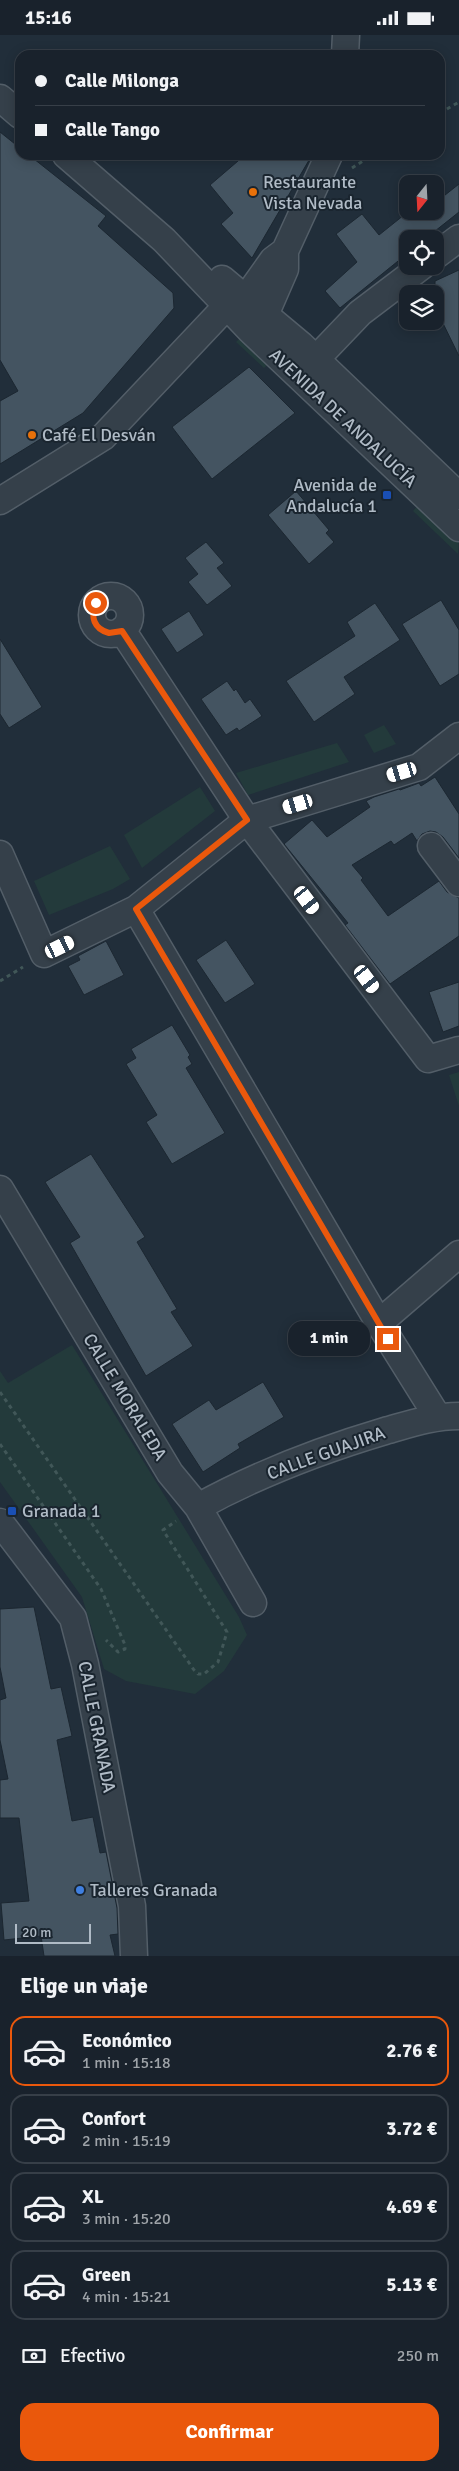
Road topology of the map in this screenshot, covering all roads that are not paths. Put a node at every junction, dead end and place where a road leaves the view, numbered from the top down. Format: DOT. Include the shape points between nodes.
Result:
graph roads {
  1 [pos="346,35"];
  2 [pos="345,50"];
  3 [pos="0,98"];
  4 [pos="15,111"];
  5 [pos="72,160"];
  6 [pos="327,160"];
  7 [pos="459,238"];
  8 [pos="164,240"];
  9 [pos="444,250"];
  10 [pos="410,275"];
  11 [pos="245,303"];
  12 [pos="206,330"];
  13 [pos="316,359"];
  14 [pos="355,397"];
  15 [pos="459,496"];
  16 [pos="0,501"];
  17 [pos="459,528"];
  18 [pos="122,631"];
  19 [pos="459,736"];
  20 [pos="247,820"];
  21 [pos="431,847"];
  22 [pos="0,854"];
  23 [pos="459,883"];
  24 [pos="136,909"];
  25 [pos="459,1050"];
  26 [pos="0,1189"];
  27 [pos="459,1254"];
  28 [pos="379,1323"];
  29 [pos="448,1416"];
  30 [pos="189,1513"];
  31 [pos="0,1524"];
  32 [pos="252,1603"];
  33 [pos="134,1956"];
  1 -- 2 [label="street"];
  3 -- 4 [label="street"];
  5 -- 8 [label="street, AVENIDA DE ANDALUCÍA"];
  6 -- 11 [label="street" via="285,251 273,260"];
  7 -- 9 [label="street"];
  8 -- 11 [label="street, AVENIDA DE ANDALUCÍA" via="197,257"];
  8 -- 12 [label="street" via="168,260 200,293 207,308"];
  10 -- 13 [label="street" via="360,313"];
  11 -- 12 [label="street"];
  11 -- 13 [label="street, AVENIDA DE ANDALUCÍA"];
  11 -- 14 [label="street, AVENIDA DE ANDALUCÍA" via="240,307 332,390"];
  11 -- 17 [label="street, AVENIDA DE ANDALUCÍA" via="250,330"];
  12 -- 16 [label="street" via="103,437"];
  13 -- 14 [label="street, AVENIDA DE ANDALUCÍA"];
  14 -- 15 [label="street, AVENIDA DE ANDALUCÍA"];
  18 -- 20 [label="street"];
  19 -- 20 [label="street" via="419,767"];
  20 -- 24 [label="street"];
  20 -- 25 [label="street" via="428,1059"];
  21 -- 23 [label="street"];
  22 -- 24 [label="street" via="44,954"];
  24 -- 28 [label="street"];
  26 -- 30 [label="street, CALLE MORALEDA" via="170,1473"];
  27 -- 28 [label="street"];
  28 -- 29 [label="street"];
  29 -- 30 [label="street, CALLE GUAJIRA" via="347,1442 229,1490"];
  30 -- 32 [label="street, CALLE MORALEDA"];
  31 -- 33 [label="street, CALLE GRANADA" via="73,1619 85,1664 132,1906"];
}
